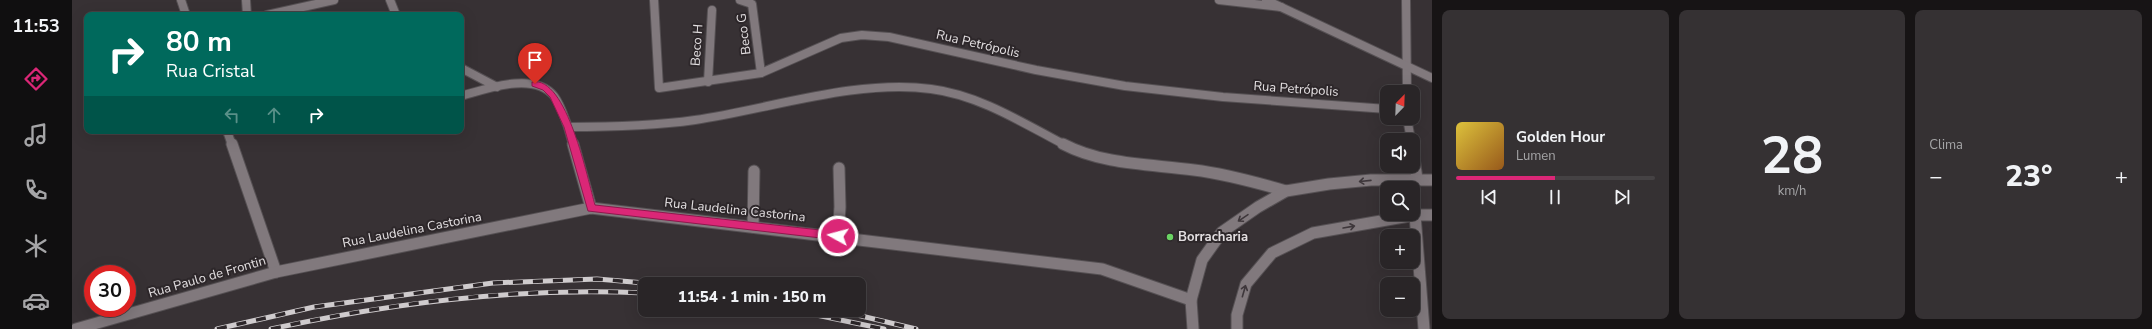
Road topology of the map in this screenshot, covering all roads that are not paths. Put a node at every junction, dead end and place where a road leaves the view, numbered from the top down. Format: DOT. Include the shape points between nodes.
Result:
graph roads {
  1 [pos="181,0"];
  2 [pos="246,0"];
  3 [pos="334,0"];
  4 [pos="390,0"];
  5 [pos="654,0"];
  6 [pos="740,0"];
  7 [pos="1219,0"];
  8 [pos="1266,0"];
  9 [pos="1406,0"];
  10 [pos="1281,7"];
  11 [pos="712,10"];
  12 [pos="185,12"];
  13 [pos="247,12"];
  14 [pos="280,12"];
  15 [pos="395,12"];
  16 [pos="1408,66"];
  17 [pos="464,70"];
  18 [pos="761,73"];
  19 [pos="1432,78"];
  20 [pos="708,82"];
  21 [pos="1407,85"];
  22 [pos="497,87"];
  23 [pos="464,95"];
  24 [pos="1380,108"];
  25 [pos="568,127"];
  26 [pos="228,134"];
  27 [pos="839,168"];
  28 [pos="754,171"];
  29 [pos="1417,173"];
  30 [pos="1418,179"];
  31 [pos="1432,180"];
  32 [pos="1286,191"];
  33 [pos="591,208"];
  34 [pos="1420,215"];
  35 [pos="1432,215"];
  36 [pos="1381,221"];
  37 [pos="1415,221"];
  38 [pos="753,226"];
  39 [pos="838,236"];
  40 [pos="276,272"];
  41 [pos="1191,300"];
  42 [pos="76,329"];
  43 [pos="1193,329"];
  44 [pos="1238,329"];
  45 [pos="1424,329"];
  1 -- 12 [label="street"];
  2 -- 13 [label="street"];
  3 -- 14 [label="street"];
  4 -- 15 [label="street"];
  5 -- 20 [label="street, Rua Petrópolis" via="659,88"];
  6 -- 18 [label="street, Beco G" via="752,4"];
  7 -- 10 [label="street"];
  8 -- 10 [label="street"];
  9 -- 16 [label="street"];
  10 -- 16 [label="street"];
  11 -- 20 [label="street, Beco H"];
  16 -- 19 [label="street"];
  16 -- 21 [label="street"];
  17 -- 22 [label="street"];
  18 -- 20 [label="street, Rua Petrópolis"];
  18 -- 24 [label="street, Rua Petrópolis" via="842,38 862,34 889,37 1059,75 1127,86 1207,96"];
  22 -- 23 [label="street"];
  22 -- 25 [label="street" via="535,84 546,88 554,96"];
  25 -- 32 [label="street" via="611,127 694,120 854,90 932,90 964,97 1072,149 1118,162 1238,177"];
  25 -- 33 [label="street"];
  26 -- 40 [label="street"];
  27 -- 39 [label="street"];
  28 -- 38 [label="street"];
  29 -- 30 [label="street"];
  30 -- 31 [label="street"];
  30 -- 32 [label="street, one-way" via="1371,180"];
  32 -- 41 [label="street, one-way" via="1222,232 1202,260"];
  33 -- 38 [label="street, Rua Laudelina Castorina"];
  33 -- 40 [label="street, Rua Laudelina Castorina"];
  34 -- 35 [label="street"];
  44 -- 36 [label="street, one-way" via="1237,315 1246,284 1272,253 1313,233"];
  37 -- 45 [label="street"];
  38 -- 39 [label="street, Rua Laudelina Castorina"];
  39 -- 41 [label="street, Rua Laudelina Castorina" via="1102,269"];
  40 -- 42 [label="street, Rua Paulo de Frontin"];
  41 -- 43 [label="street"];
}
